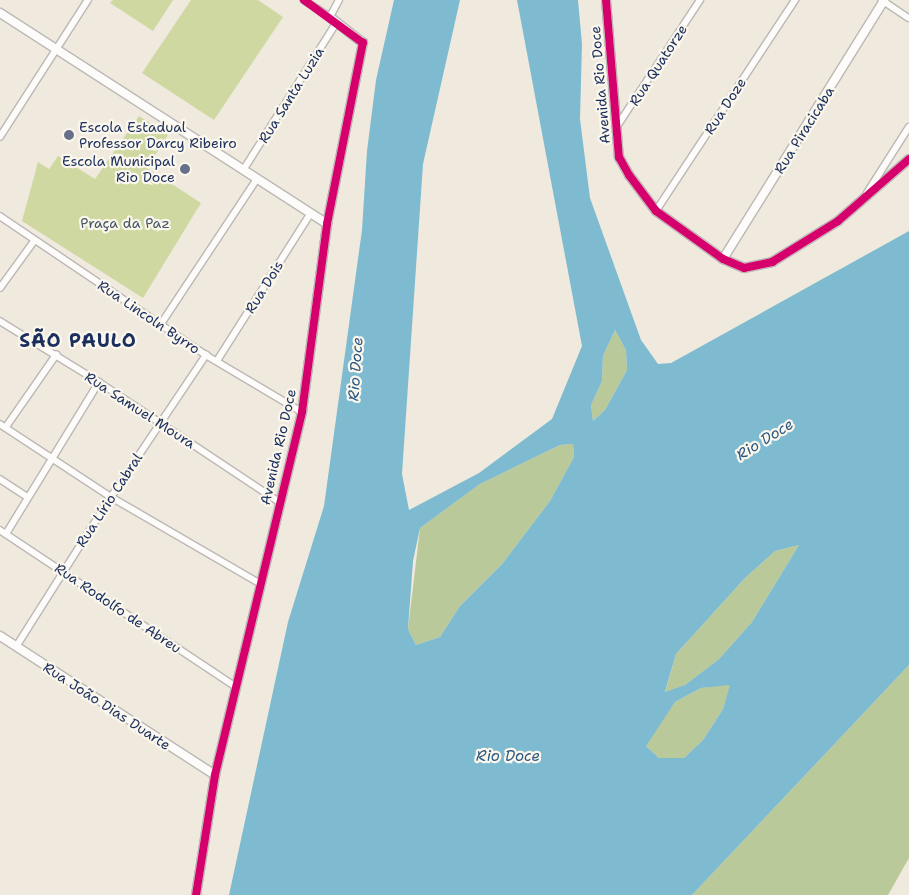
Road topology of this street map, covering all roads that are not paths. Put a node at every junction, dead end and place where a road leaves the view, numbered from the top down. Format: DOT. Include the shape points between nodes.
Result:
graph roads {
  1 [pos="88,0"];
  2 [pos="304,0"];
  3 [pos="339,0"];
  4 [pos="606,0"];
  5 [pos="700,0"];
  6 [pos="795,0"];
  7 [pos="883,0"];
  8 [pos="0,13"];
  9 [pos="909,18"];
  10 [pos="334,19"];
  11 [pos="55,48"];
  12 [pos="909,127"];
  13 [pos="615,129"];
  14 [pos="0,137"];
  15 [pos="909,159"];
  16 [pos="244,169"];
  17 [pos="257,179"];
  18 [pos="863,199"];
  19 [pos="656,211"];
  20 [pos="311,213"];
  21 [pos="0,216"];
  22 [pos="327,224"];
  23 [pos="35,240"];
  24 [pos="723,260"];
  25 [pos="0,288"];
  26 [pos="0,321"];
  27 [pos="161,324"];
  28 [pos="206,355"];
  29 [pos="56,356"];
  30 [pos="217,360"];
  31 [pos="99,382"];
  32 [pos="302,412"];
  33 [pos="159,422"];
  34 [pos="3,425"];
  35 [pos="53,459"];
  36 [pos="0,479"];
  37 [pos="28,497"];
  38 [pos="110,497"];
  39 [pos="278,501"];
  40 [pos="0,530"];
  41 [pos="6,534"];
  42 [pos="64,571"];
  43 [pos="261,584"];
  44 [pos="0,636"];
  45 [pos="16,648"];
  46 [pos="235,686"];
  47 [pos="215,775"];
  48 [pos="196,895"];
  1 -- 11 [label="street"];
  2 -- 10 [label="street"];
  3 -- 10 [label="street"];
  4 -- 13 [label="street, Avenida Rio Doce"];
  5 -- 13 [label="street, Rua Quatorze"];
  6 -- 19 [label="street, Rua Doze"];
  7 -- 9 [label="street"];
  7 -- 24 [label="street, Rua Piracicaba"];
  8 -- 11 [label="street"];
  10 -- 16 [label="street, Rua Santa Luzia"];
  10 -- 22 [label="street, Avenida Rio Doce" via="363,43"];
  11 -- 14 [label="street"];
  11 -- 16 [label="street"];
  12 -- 18 [label="street"];
  13 -- 19 [label="street, Avenida Rio Doce" via="619,157"];
  15 -- 18 [label="street, Avenida Rio Doce"];
  16 -- 17 [label="street"];
  17 -- 20 [label="street"];
  17 -- 27 [label="street"];
  18 -- 24 [label="street, Avenida Rio Doce" via="838,221 772,262 744,268"];
  19 -- 24 [label="street, Avenida Rio Doce"];
  20 -- 22 [label="street"];
  20 -- 30 [label="street, Rua Dois"];
  21 -- 23 [label="street, Rua Lincoln Byrro"];
  22 -- 32 [label="street, Avenida Rio Doce"];
  23 -- 25 [label="street"];
  23 -- 27 [label="street, Rua Lincoln Byrro"];
  26 -- 29 [label="street, Rua Samuel Moura"];
  27 -- 28 [label="street, Rua Lincoln Byrro"];
  28 -- 30 [label="street, Rua Lincoln Byrro"];
  28 -- 33 [label="street, Rua Lírio Cabral"];
  29 -- 31 [label="street, Rua Samuel Moura"];
  29 -- 34 [label="street"];
  30 -- 32 [label="street, Rua Lincoln Byrro"];
  31 -- 33 [label="street, Rua Samuel Moura"];
  31 -- 35 [label="street"];
  32 -- 39 [label="street, Avenida Rio Doce"];
  33 -- 38 [label="street, Rua Lírio Cabral"];
  33 -- 39 [label="street, Rua Samuel Moura"];
  34 -- 35 [label="street"];
  35 -- 37 [label="street"];
  35 -- 38 [label="street"];
  36 -- 37 [label="street"];
  37 -- 41 [label="street"];
  38 -- 42 [label="street, Rua Lírio Cabral"];
  38 -- 43 [label="street"];
  39 -- 43 [label="street, Avenida Rio Doce"];
  40 -- 41 [label="street, Rua Rodolfo de Abreu"];
  41 -- 42 [label="street, Rua Rodolfo de Abreu"];
  42 -- 45 [label="street, Rua Lírio Cabral"];
  42 -- 46 [label="street, Rua Rodolfo de Abreu"];
  43 -- 46 [label="street, Avenida Rio Doce"];
  44 -- 45 [label="street, Rua João Dias Duarte"];
  45 -- 47 [label="street, Rua João Dias Duarte"];
  46 -- 47 [label="street, Avenida Rio Doce"];
  47 -- 48 [label="street, Avenida Rio Doce"];
}
